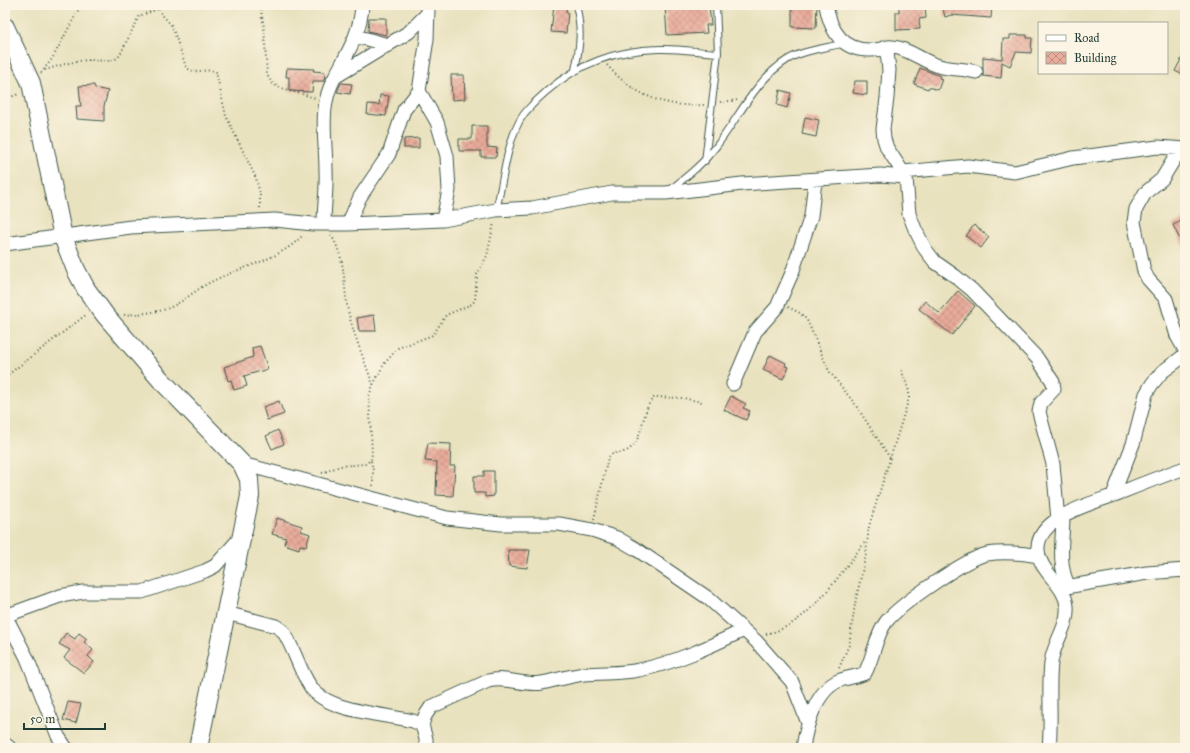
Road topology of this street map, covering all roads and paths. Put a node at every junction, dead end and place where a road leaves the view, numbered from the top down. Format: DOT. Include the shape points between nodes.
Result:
graph roads {
  1 [pos="81,5"];
  2 [pos="159,5"];
  3 [pos="260,5"];
  4 [pos="362,5"];
  5 [pos="576,5"];
  6 [pos="716,5"];
  7 [pos="826,5"];
  8 [pos="158,9"];
  9 [pos="428,9"];
  10 [pos="5,27"];
  11 [pos="356,36"];
  12 [pos="846,43"];
  13 [pos="388,45"];
  14 [pos="881,49"];
  15 [pos="718,53"];
  16 [pos="602,59"];
  17 [pos="45,70"];
  18 [pos="575,70"];
  19 [pos="976,72"];
  20 [pos="335,77"];
  21 [pos="31,83"];
  22 [pos="419,91"];
  23 [pos="751,97"];
  24 [pos="326,101"];
  25 [pos="712,104"];
  26 [pos="1185,150"];
  27 [pos="705,161"];
  28 [pos="904,175"];
  29 [pos="815,181"];
  30 [pos="666,193"];
  31 [pos="496,210"];
  32 [pos="443,220"];
  33 [pos="261,221"];
  34 [pos="319,224"];
  35 [pos="348,224"];
  36 [pos="63,237"];
  37 [pos="5,244"];
  38 [pos="780,302"];
  39 [pos="101,310"];
  40 [pos="1184,348"];
  41 [pos="901,369"];
  42 [pos="5,377"];
  43 [pos="733,384"];
  44 [pos="373,385"];
  45 [pos="702,402"];
  46 [pos="890,458"];
  47 [pos="371,460"];
  48 [pos="242,464"];
  49 [pos="1185,468"];
  50 [pos="310,482"];
  51 [pos="1113,495"];
  52 [pos="372,497"];
  53 [pos="1060,518"];
  54 [pos="592,530"];
  55 [pos="240,538"];
  56 [pos="867,540"];
  57 [pos="1039,556"];
  58 [pos="1185,570"];
  59 [pos="1065,587"];
  60 [pos="226,613"];
  61 [pos="5,616"];
  62 [pos="748,634"];
  63 [pos="834,684"];
  64 [pos="808,723"];
  65 [pos="422,725"];
  66 [pos="5,744"];
  67 [pos="10,748"];
  68 [pos="66,748"];
  69 [pos="198,748"];
  70 [pos="426,748"];
  71 [pos="803,748"];
  72 [pos="1049,748"];
  1 -- 17 [label="path"];
  2 -- 8 [label="path"];
  3 -- 24 [label="path" via="267,75 272,83 288,92"];
  4 -- 11 [label="street" via="362,16"];
  5 -- 18 [label="lane" via="581,41"];
  6 -- 15 [label="lane"];
  7 -- 12 [label="street" via="833,29"];
  8 -- 17 [label="path" via="139,16 120,55 115,59 90,60"];
  8 -- 33 [label="path" via="172,26 186,67 196,72 216,72 226,116 256,178 260,194"];
  9 -- 13 [label="street" via="408,32"];
  9 -- 22 [label="street"];
  10 -- 21 [label="street"];
  11 -- 13 [label="street"];
  11 -- 20 [label="street"];
  12 -- 14 [label="street" via="858,49"];
  12 -- 23 [label="lane" via="787,60 765,79"];
  13 -- 20 [label="street"];
  14 -- 19 [label="street" via="886,46 896,48 937,66"];
  14 -- 28 [label="street" via="887,52 888,56 887,98 882,130 887,148"];
  15 -- 16 [label="lane" via="658,49 632,51"];
  15 -- 25 [label="lane"];
  16 -- 18 [label="lane"];
  16 -- 25 [label="path" via="626,84 650,98 669,104 689,106"];
  17 -- 21 [label="path"];
  18 -- 31 [label="lane" via="530,107 520,121 514,133"];
  20 -- 24 [label="street" via="329,87"];
  21 -- 36 [label="street"];
  22 -- 32 [label="street" via="437,122 447,156 449,190"];
  22 -- 35 [label="street" via="404,110 389,154 360,197"];
  23 -- 25 [label="path"];
  23 -- 27 [label="lane"];
  24 -- 34 [label="street" via="323,130 326,170 324,202"];
  25 -- 27 [label="lane"];
  26 -- 28 [label="street" via="1158,147 1073,158 1015,172 968,166"];
  26 -- 40 [label="street" via="1176,156 1162,179 1145,193 1136,209 1134,222 1144,271 1166,299 1177,336"];
  27 -- 30 [label="lane"];
  28 -- 29 [label="street"];
  28 -- 53 [label="street" via="909,214 925,249 935,262 972,290 1037,358 1053,382 1054,389 1041,403 1039,412 1053,464"];
  29 -- 30 [label="street" via="742,184"];
  29 -- 38 [label="street" via="811,216"];
  30 -- 31 [label="street" via="612,193 532,208"];
  31 -- 32 [label="street"];
  31 -- 44 [label="path" via="487,256 476,274 475,300 472,304 446,315 431,336 398,348 384,364"];
  32 -- 35 [label="street"];
  33 -- 34 [label="street"];
  33 -- 36 [label="street" via="131,227"];
  34 -- 35 [label="street"];
  34 -- 39 [label="path" via="296,242 264,261 210,282 173,306 162,310 128,314"];
  34 -- 44 [label="path" via="340,250 349,316"];
  36 -- 37 [label="street"];
  36 -- 39 [label="street" via="76,270"];
  38 -- 43 [label="street" via="756,332"];
  38 -- 46 [label="path" via="807,320 829,371 855,404"];
  39 -- 42 [label="path"];
  39 -- 48 [label="street" via="160,379"];
  40 -- 51 [label="street" via="1146,394 1133,444"];
  41 -- 46 [label="path" via="909,398"];
  44 -- 47 [label="path" via="369,396"];
  45 -- 54 [label="path" via="671,397 652,399 632,449 623,453 613,453 608,458"];
  46 -- 56 [label="path"];
  47 -- 50 [label="path" via="365,464 349,464 328,470"];
  47 -- 52 [label="path" via="374,474"];
  48 -- 50 [label="street"];
  48 -- 55 [label="street" via="249,479 250,496"];
  49 -- 51 [label="street"];
  50 -- 52 [label="street"];
  51 -- 53 [label="street" via="1075,509"];
  52 -- 54 [label="street" via="447,518 474,522 559,524"];
  53 -- 57 [label="street" via="1045,530 1039,540"];
  53 -- 59 [label="street" via="1061,560"];
  54 -- 62 [label="street" via="617,538 636,549 708,598"];
  55 -- 60 [label="street"];
  55 -- 61 [label="street" via="215,566 142,592 83,592 60,596"];
  56 -- 62 [label="path" via="819,600 805,613 786,628"];
  56 -- 63 [label="path" via="849,645"];
  57 -- 59 [label="street" via="1047,570"];
  57 -- 63 [label="street" via="1005,552 986,554 972,560 906,603 886,623 875,643 865,673 838,680"];
  58 -- 59 [label="street" via="1148,573"];
  59 -- 72 [label="street" via="1066,619 1053,650 1051,664"];
  60 -- 65 [label="street" via="276,626 283,631 311,687 319,697 333,704"];
  60 -- 69 [label="street"];
  61 -- 68 [label="street" via="27,658 58,736"];
  62 -- 64 [label="street" via="792,682"];
  62 -- 65 [label="street" via="671,662 639,670 586,674 542,683 503,678 488,681 431,707"];
  63 -- 64 [label="street" via="827,688"];
  64 -- 71 [label="street"];
  65 -- 70 [label="street"];
  66 -- 67 [label="street"];
}
